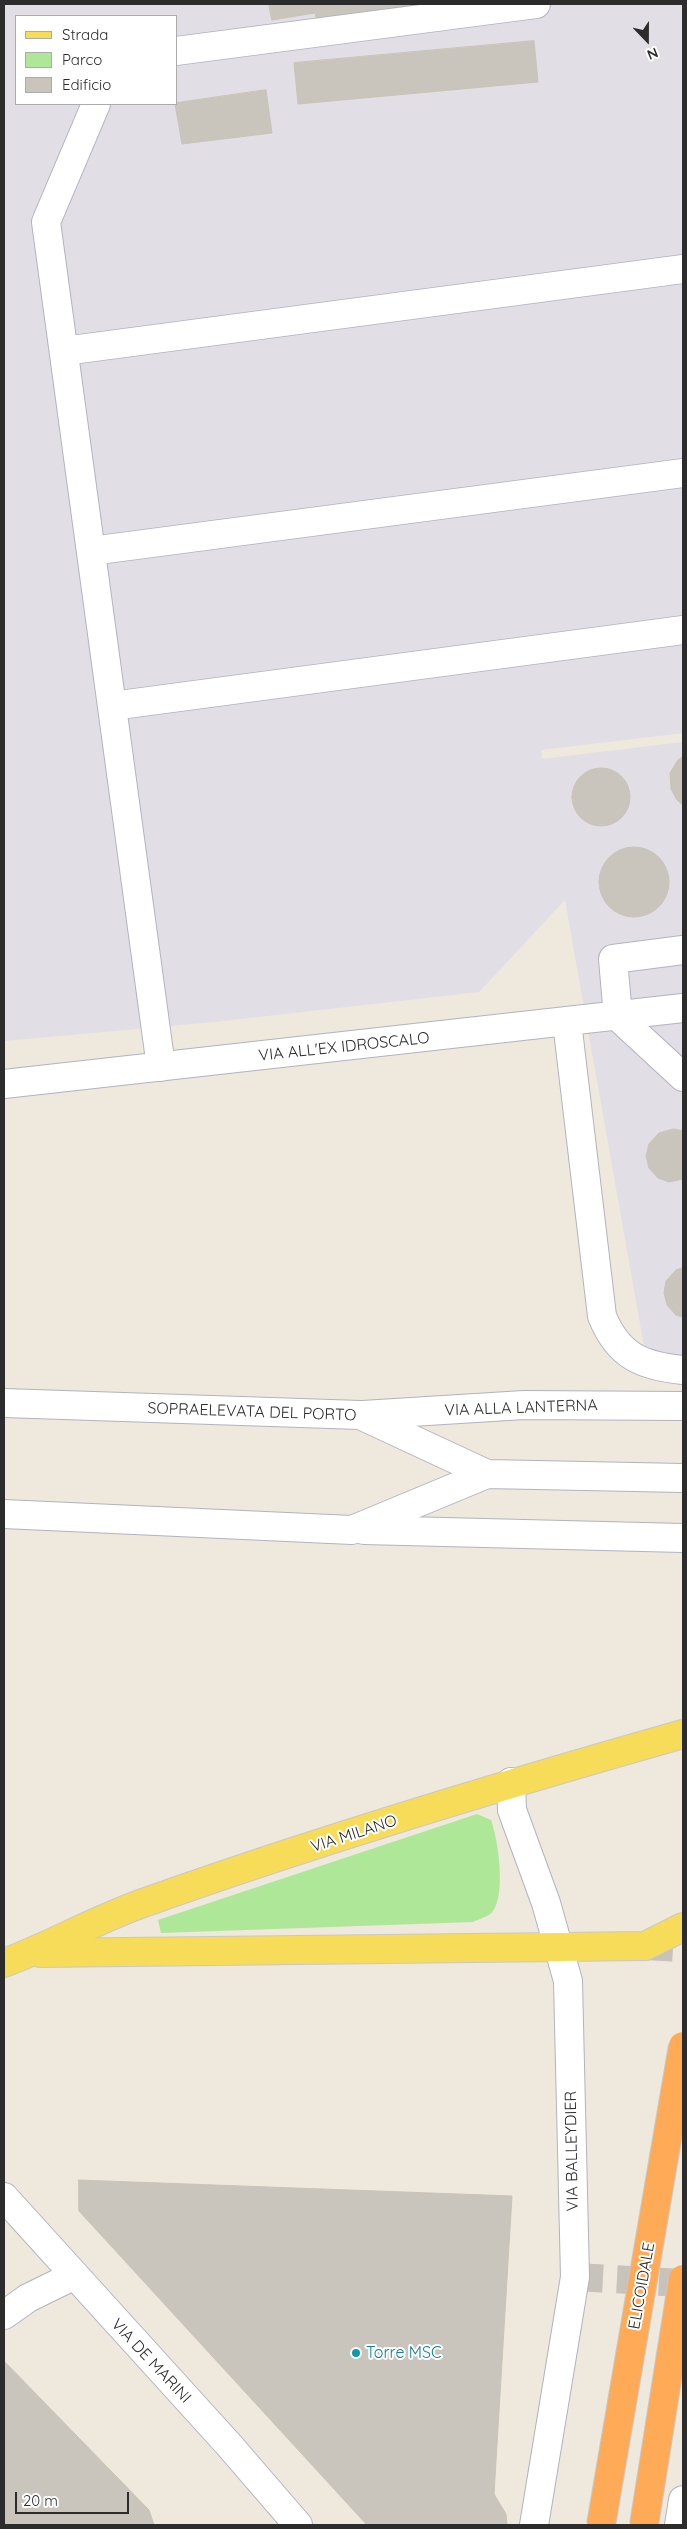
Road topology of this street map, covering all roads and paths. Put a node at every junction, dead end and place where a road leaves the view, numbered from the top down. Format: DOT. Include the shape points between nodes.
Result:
graph roads {
  1 [pos="536,4"];
  2 [pos="178,52"];
  3 [pos="96,105"];
  4 [pos="683,269"];
  5 [pos="64,351"];
  6 [pos="683,473"];
  7 [pos="91,551"];
  8 [pos="683,630"];
  9 [pos="112,706"];
  10 [pos="683,950"];
  11 [pos="683,1008"];
  12 [pos="618,1017"];
  13 [pos="567,1022"];
  14 [pos="161,1067"];
  15 [pos="683,1077"];
  16 [pos="4,1084"];
  17 [pos="683,1370"];
  18 [pos="4,1403"];
  19 [pos="683,1406"];
  20 [pos="360,1415"];
  21 [pos="487,1474"];
  22 [pos="683,1478"];
  23 [pos="4,1514"];
  24 [pos="352,1530"];
  25 [pos="683,1538"];
  26 [pos="683,1734"];
  27 [pos="511,1782"];
  28 [pos="683,1927"];
  29 [pos="558,1946"];
  30 [pos="31,1953"];
  31 [pos="4,1963"];
  32 [pos="683,2046"];
  33 [pos="4,2197"];
  34 [pos="73,2276"];
  35 [pos="683,2280"];
  36 [pos="4,2315"];
  37 [pos="683,2500"];
  38 [pos="298,2525"];
  39 [pos="534,2525"];
  40 [pos="601,2525"];
  41 [pos="644,2525"];
  42 [pos="679,2525"];
  1 -- 2 [label="street"];
  3 -- 5 [label="street" via="46,222"];
  4 -- 5 [label="street"];
  5 -- 7 [label="street"];
  6 -- 7 [label="street"];
  7 -- 9 [label="street"];
  8 -- 9 [label="street"];
  9 -- 14 [label="street"];
  10 -- 12 [label="street" via="613,958"];
  11 -- 12 [label="street, VIA ALL'EX IDROSCALO"];
  12 -- 13 [label="street, VIA ALL'EX IDROSCALO"];
  12 -- 15 [label="street"];
  13 -- 14 [label="street, VIA ALL'EX IDROSCALO"];
  13 -- 17 [label="street" via="602,1316 610,1336 635,1359"];
  14 -- 16 [label="street, VIA ALL'EX IDROSCALO"];
  18 -- 20 [label="street, SOPRAELEVATA DEL PORTO"];
  19 -- 20 [label="street, VIA ALLA LANTERNA" via="524,1405"];
  20 -- 21 [label="street, SOPRAELEVATA DEL PORTO"];
  21 -- 22 [label="street, SOPRAELEVATA DEL PORTO"];
  21 -- 24 [label="street, SOPRAELEVATA DEL PORTO"];
  23 -- 24 [label="street, SOPRAELEVATA DEL PORTO"];
  24 -- 25 [label="street"];
  26 -- 27 [label="main road, VIA MILANO"];
  27 -- 29 [label="street, VIA BALLEYDIER" via="512,1810"];
  27 -- 30 [label="main road, VIA MILANO" via="144,1903"];
  28 -- 29 [label="main road, VIA MILANO" via="645,1946"];
  29 -- 30 [label="main road, VIA MILANO"];
  29 -- 39 [label="street, VIA BALLEYDIER" via="568,1981 574,2277"];
  30 -- 31 [label="main road, VIA MILANO"];
  32 -- 40 [label="highway, ELICOIDALE, bridge"];
  33 -- 34 [label="street, VIA DE MARINI"];
  34 -- 36 [label="street" via="28,2298"];
  34 -- 38 [label="street, VIA DE MARINI"];
  35 -- 41 [label="highway, bridge"];
  37 -- 42 [label="street"];
}
